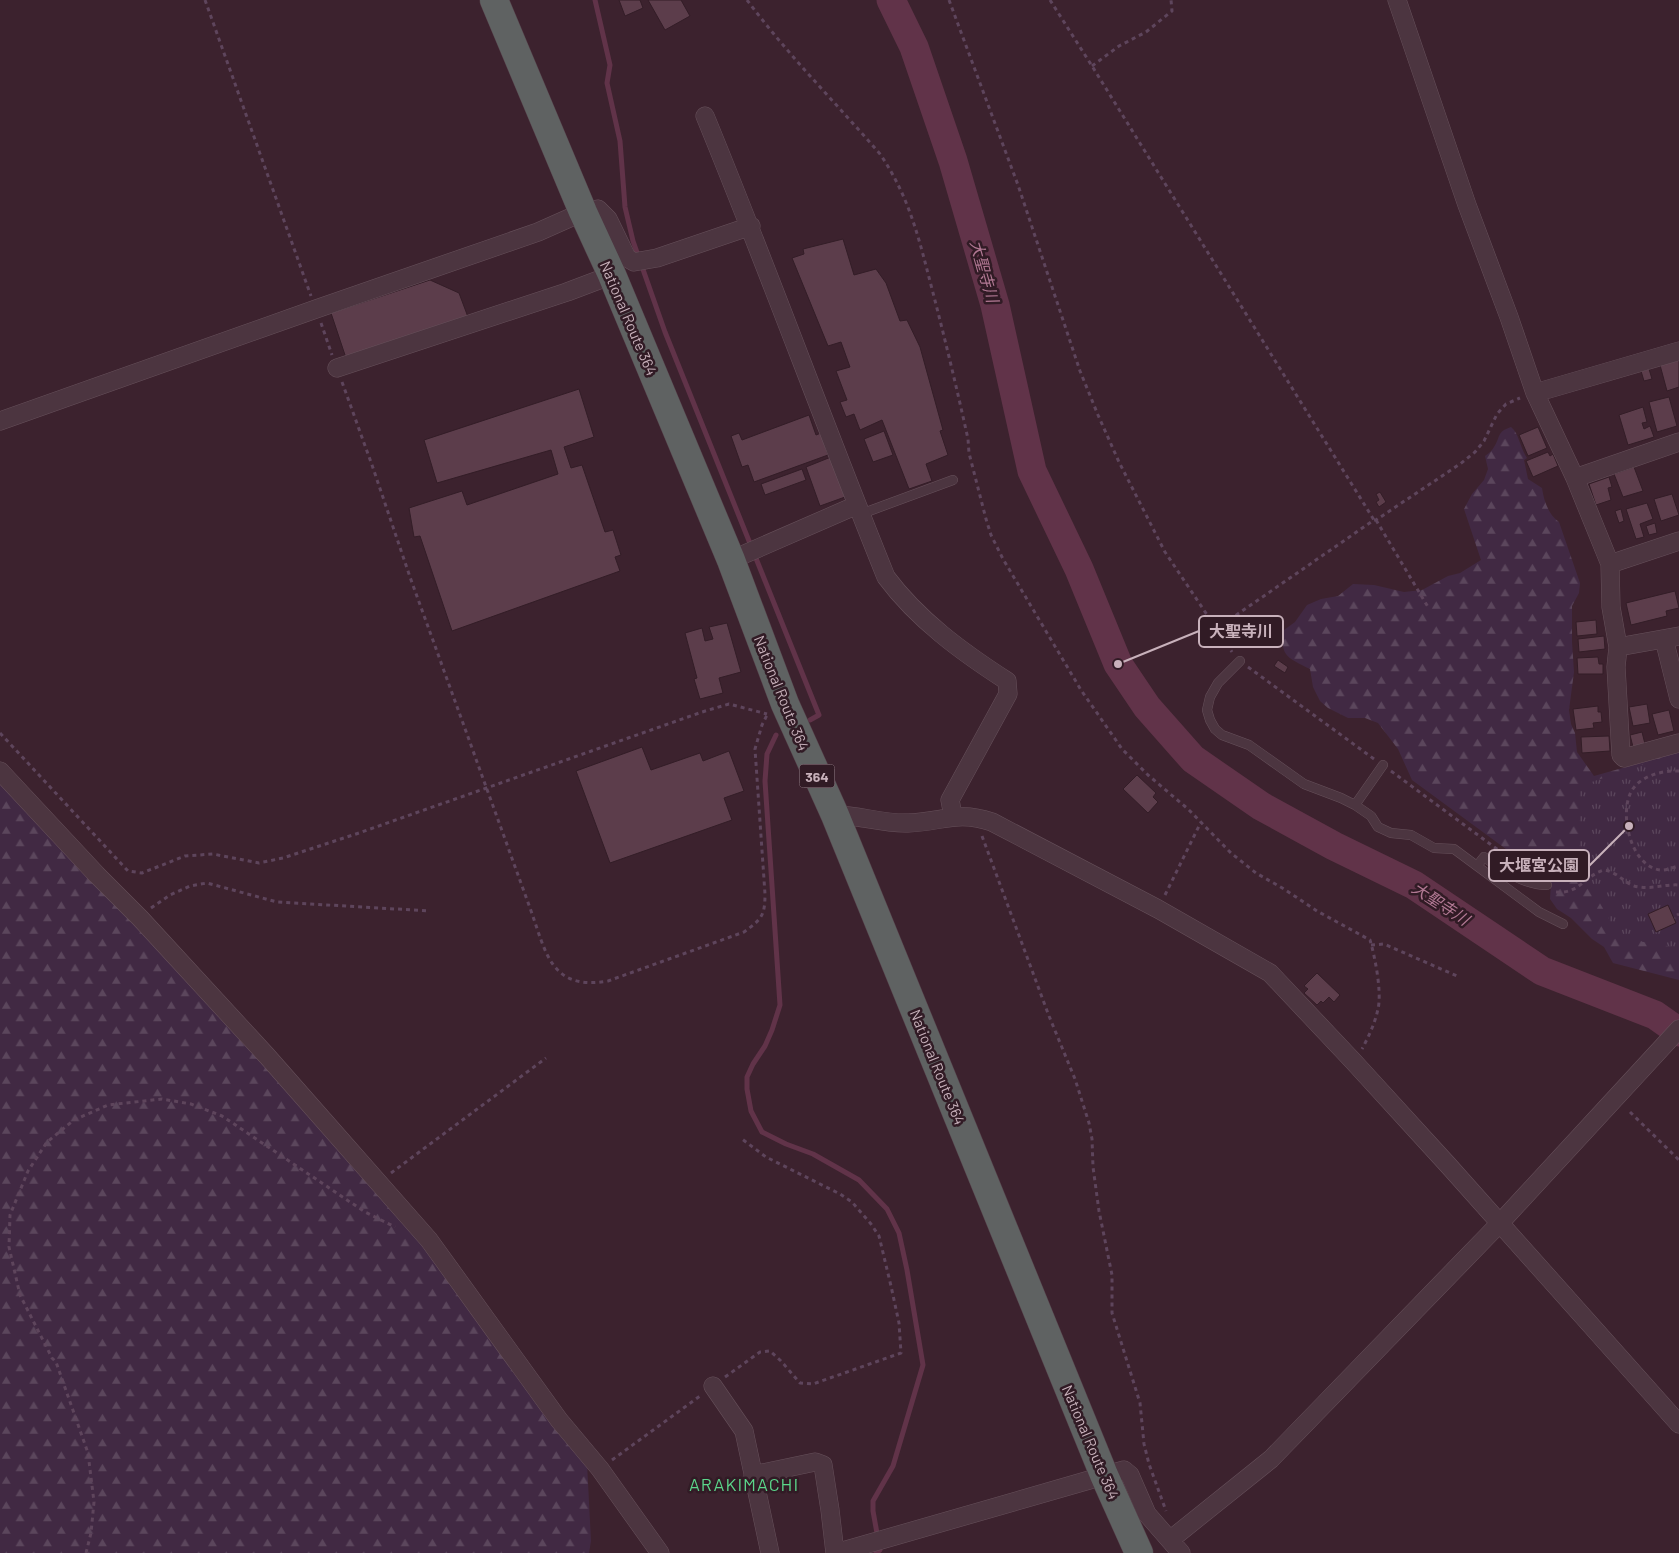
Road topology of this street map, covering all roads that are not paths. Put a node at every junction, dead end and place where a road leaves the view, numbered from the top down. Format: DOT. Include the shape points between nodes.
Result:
graph roads {
  1 [pos="494,0"];
  2 [pos="1397,0"];
  3 [pos="705,116"];
  4 [pos="583,212"];
  5 [pos="751,226"];
  6 [pos="612,275"];
  7 [pos="1679,351"];
  8 [pos="336,368"];
  9 [pos="1535,393"];
  10 [pos="0,422"];
  11 [pos="1679,442"];
  12 [pos="1575,478"];
  13 [pos="952,480"];
  14 [pos="859,510"];
  15 [pos="1679,541"];
  16 [pos="730,560"];
  17 [pos="1610,564"];
  18 [pos="1672,638"];
  19 [pos="1618,646"];
  20 [pos="1240,661"];
  21 [pos="1679,699"];
  22 [pos="1679,744"];
  23 [pos="1383,765"];
  24 [pos="0,772"];
  25 [pos="1355,805"];
  26 [pos="835,815"];
  27 [pos="953,816"];
  28 [pos="1477,866"];
  29 [pos="1546,885"];
  30 [pos="1563,924"];
  31 [pos="1679,1029"];
  32 [pos="1500,1223"];
  33 [pos="713,1386"];
  34 [pos="1679,1424"];
  35 [pos="753,1475"];
  36 [pos="1104,1475"];
  37 [pos="1177,1542"];
  38 [pos="660,1553"];
  39 [pos="770,1553"];
  40 [pos="836,1553"];
  41 [pos="1138,1553"];
  1 -- 4 [label="highway, National Route 364 / 364"];
  2 -- 9 [label="street"];
  3 -- 5 [label="street"];
  4 -- 5 [label="street" via="598,209 608,219 627,258 634,262 657,258"];
  4 -- 6 [label="highway, National Route 364 / 364"];
  4 -- 10 [label="street" via="538,232"];
  5 -- 14 [label="street"];
  6 -- 8 [label="street"];
  6 -- 16 [label="highway, National Route 364 / 364"];
  7 -- 9 [label="street"];
  9 -- 12 [label="street"];
  11 -- 12 [label="street"];
  12 -- 17 [label="street"];
  13 -- 14 [label="lane"];
  14 -- 16 [label="street"];
  14 -- 27 [label="street" via="886,577 894,587 930,625 1007,681 1008,694 950,800"];
  15 -- 17 [label="street"];
  16 -- 26 [label="highway, National Route 364 / 364" via="776,710"];
  17 -- 19 [label="street" via="1611,607"];
  18 -- 19 [label="street"];
  18 -- 21 [label="street"];
  19 -- 22 [label="street" via="1616,667 1622,755 1624,758"];
  20 -- 25 [label="lane" via="1210,696 1207,710 1215,729 1248,745 1304,784"];
  23 -- 25 [label="lane"];
  24 -- 38 [label="street" via="267,1056 429,1240"];
  25 -- 28 [label="lane" via="1371,816 1378,827 1391,833 1411,835 1434,848 1454,849"];
  26 -- 27 [label="street" via="908,823"];
  26 -- 36 [label="highway, National Route 364 / 364"];
  27 -- 32 [label="street" via="976,817 992,822 1158,909 1270,973"];
  28 -- 29 [label="lane" via="1484,857 1528,882"];
  28 -- 30 [label="lane" via="1539,912"];
  31 -- 32 [label="street"];
  32 -- 34 [label="street"];
  32 -- 37 [label="street" via="1271,1459"];
  33 -- 35 [label="street" via="744,1431"];
  35 -- 39 [label="street"];
  35 -- 40 [label="street" via="815,1462 823,1465"];
  36 -- 37 [label="street" via="1124,1470 1130,1475 1156,1527"];
  36 -- 40 [label="street"];
  36 -- 41 [label="highway, National Route 364 / 364"];
}
